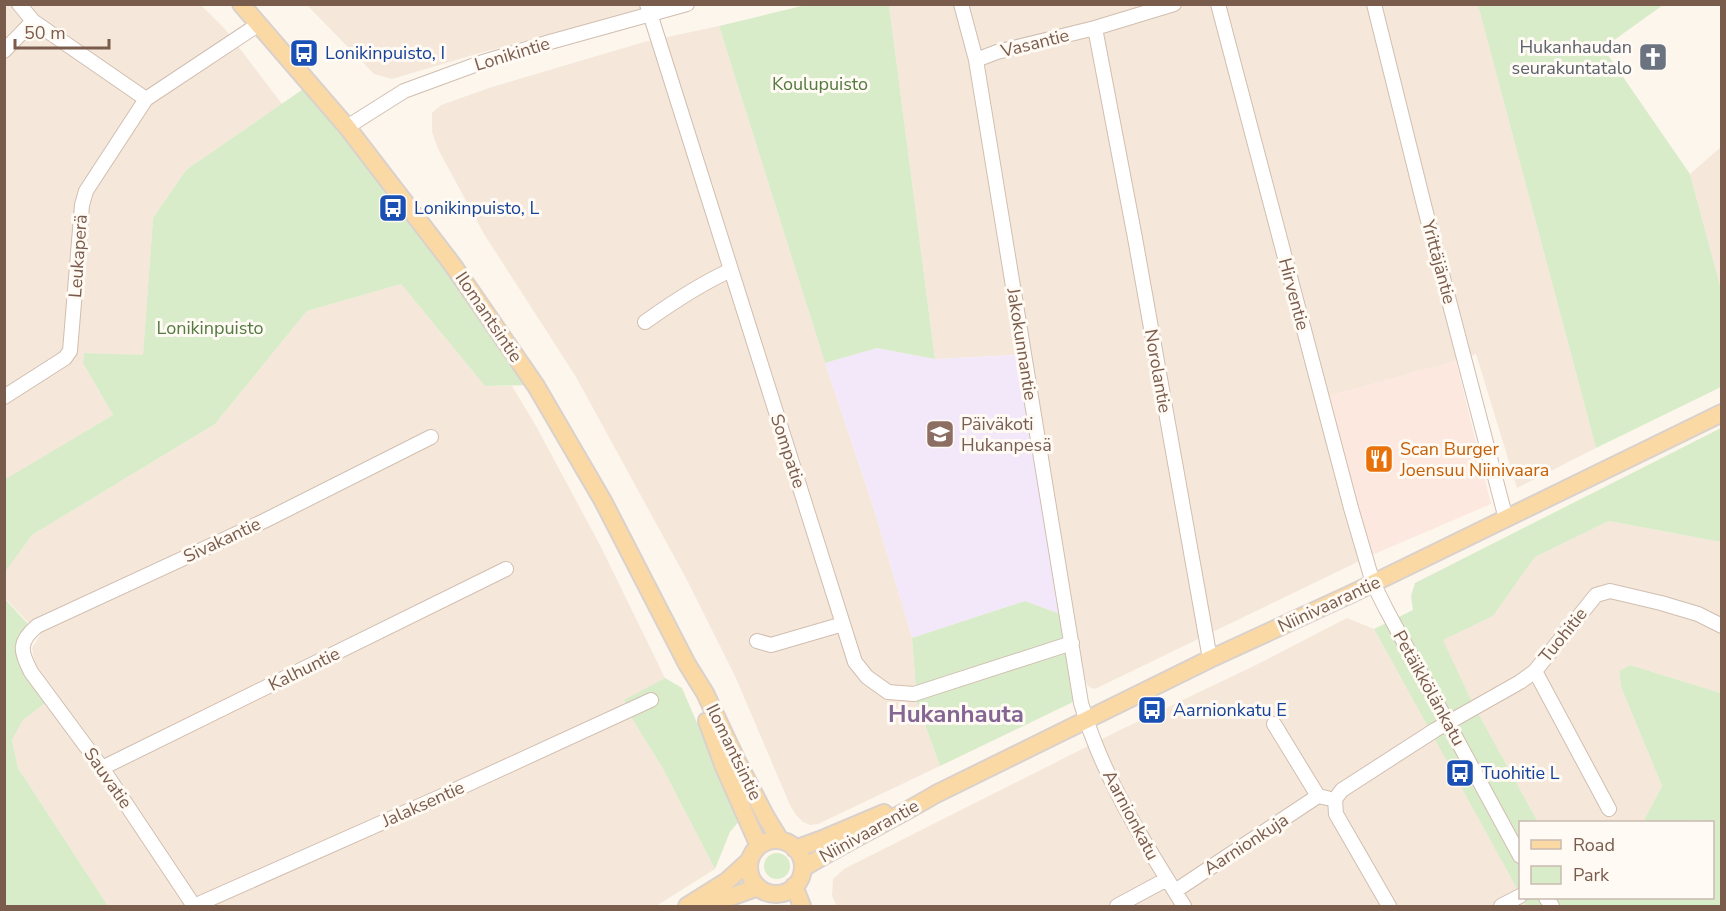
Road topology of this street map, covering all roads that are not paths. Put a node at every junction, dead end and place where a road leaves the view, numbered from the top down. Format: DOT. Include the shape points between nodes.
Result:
graph roads {
  1 [pos="19,4"];
  2 [pos="241,4"];
  3 [pos="687,4"];
  4 [pos="961,4"];
  5 [pos="1174,4"];
  6 [pos="1218,4"];
  7 [pos="1374,4"];
  8 [pos="648,9"];
  9 [pos="33,21"];
  10 [pos="259,24"];
  11 [pos="1095,28"];
  12 [pos="4,51"];
  13 [pos="976,60"];
  14 [pos="1106,83"];
  15 [pos="146,99"];
  16 [pos="347,127"];
  17 [pos="731,270"];
  18 [pos="645,322"];
  19 [pos="4,397"];
  20 [pos="1722,413"];
  21 [pos="432,437"];
  22 [pos="1506,519"];
  23 [pos="506,569"];
  24 [pos="1373,583"];
  25 [pos="843,624"];
  26 [pos="1722,626"];
  27 [pos="757,641"];
  28 [pos="1072,643"];
  29 [pos="22,650"];
  30 [pos="1210,658"];
  31 [pos="687,664"];
  32 [pos="1534,671"];
  33 [pos="651,700"];
  34 [pos="1086,720"];
  35 [pos="1448,723"];
  36 [pos="1274,724"];
  37 [pos="102,768"];
  38 [pos="936,794"];
  39 [pos="1318,796"];
  40 [pos="1335,799"];
  41 [pos="1610,809"];
  42 [pos="788,844"];
  43 [pos="759,846"];
  44 [pos="1519,852"];
  45 [pos="749,861"];
  46 [pos="802,868"];
  47 [pos="1171,885"];
  48 [pos="794,886"];
  49 [pos="770,896"];
  50 [pos="1519,897"];
  51 [pos="194,906"];
  52 [pos="687,906"];
  53 [pos="705,906"];
  54 [pos="802,906"];
  55 [pos="1116,906"];
  56 [pos="1184,906"];
  57 [pos="1389,906"];
  58 [pos="1501,906"];
  1 -- 9 [label="street"];
  2 -- 10 [label="main road, Ilomantsintie"];
  3 -- 8 [label="street, Lonikintie"];
  4 -- 13 [label="street, Jakokunnantie"];
  5 -- 11 [label="street, Vasantie"];
  6 -- 24 [label="street, Hirventie"];
  7 -- 22 [label="street, Yrittäjäntie"];
  8 -- 16 [label="street, Lonikintie" via="404,91"];
  8 -- 17 [label="street, Sompatie"];
  9 -- 12 [label="street"];
  9 -- 15 [label="street"];
  10 -- 15 [label="street"];
  10 -- 16 [label="main road, Ilomantsintie"];
  11 -- 13 [label="street, Vasantie"];
  11 -- 14 [label="street, Vasantie"];
  13 -- 28 [label="street, Jakokunnantie"];
  14 -- 30 [label="street, Norolantie"];
  15 -- 19 [label="street, Leukaperä" via="86,191 70,351"];
  16 -- 31 [label="main road, Ilomantsintie" via="452,264 536,386 603,501"];
  17 -- 18 [label="street" via="707,280"];
  17 -- 25 [label="street, Sompatie"];
  20 -- 22 [label="main road, Niinivaarantie"];
  21 -- 29 [label="street, Sivakantie" via="37,626 23,642"];
  22 -- 24 [label="main road, Niinivaarantie"];
  23 -- 37 [label="street, Kalhuntie"];
  24 -- 30 [label="main road, Niinivaarantie"];
  24 -- 35 [label="street, Petäikkölänkatu"];
  25 -- 27 [label="street" via="771,645"];
  25 -- 28 [label="street, Sompatie" via="855,662 867,677 888,692 905,694"];
  26 -- 32 [label="street, Tuohitie" via="1698,614 1610,591 1596,595"];
  28 -- 34 [label="street, Jakokunnantie"];
  29 -- 37 [label="street, Sauvatie" via="31,672"];
  30 -- 34 [label="main road, Niinivaarantie"];
  31 -- 42 [label="main road, Ilomantsintie" via="766,817"];
  31 -- 43 [label="main road, Ilomantsintie" via="724,766"];
  32 -- 35 [label="street, Tuohitie"];
  32 -- 41 [label="street"];
  33 -- 51 [label="street, Jalaksentie"];
  34 -- 38 [label="main road, Niinivaarantie"];
  34 -- 47 [label="street, Aarnionkatu" via="1131,821"];
  35 -- 40 [label="street, Tuohitie" via="1342,790"];
  35 -- 44 [label="street, Petäikkölänkatu"];
  36 -- 39 [label="street"];
  37 -- 51 [label="street, Sauvatie"];
  38 -- 42 [label="main road, Niinivaarantie" via="820,840"];
  38 -- 46 [label="main road, Niinivaarantie"];
  39 -- 40 [label="street"];
  39 -- 47 [label="street, Aarnionkuja"];
  40 -- 57 [label="street" via="1336,813"];
  42 -- 43 [label="main road" via="771,840"];
  42 -- 46 [label="main road" via="801,857"];
  43 -- 45 [label="main road"];
  45 -- 49 [label="main road" via="750,874"];
  45 -- 52 [label="main road" via="727,881"];
  46 -- 48 [label="main road"];
  47 -- 55 [label="street, Aarnionkuja"];
  47 -- 56 [label="street, Aarnionkatu"];
  48 -- 49 [label="main road"];
  48 -- 54 [label="main road"];
  49 -- 53 [label="main road"];
  50 -- 58 [label="street"];
}
